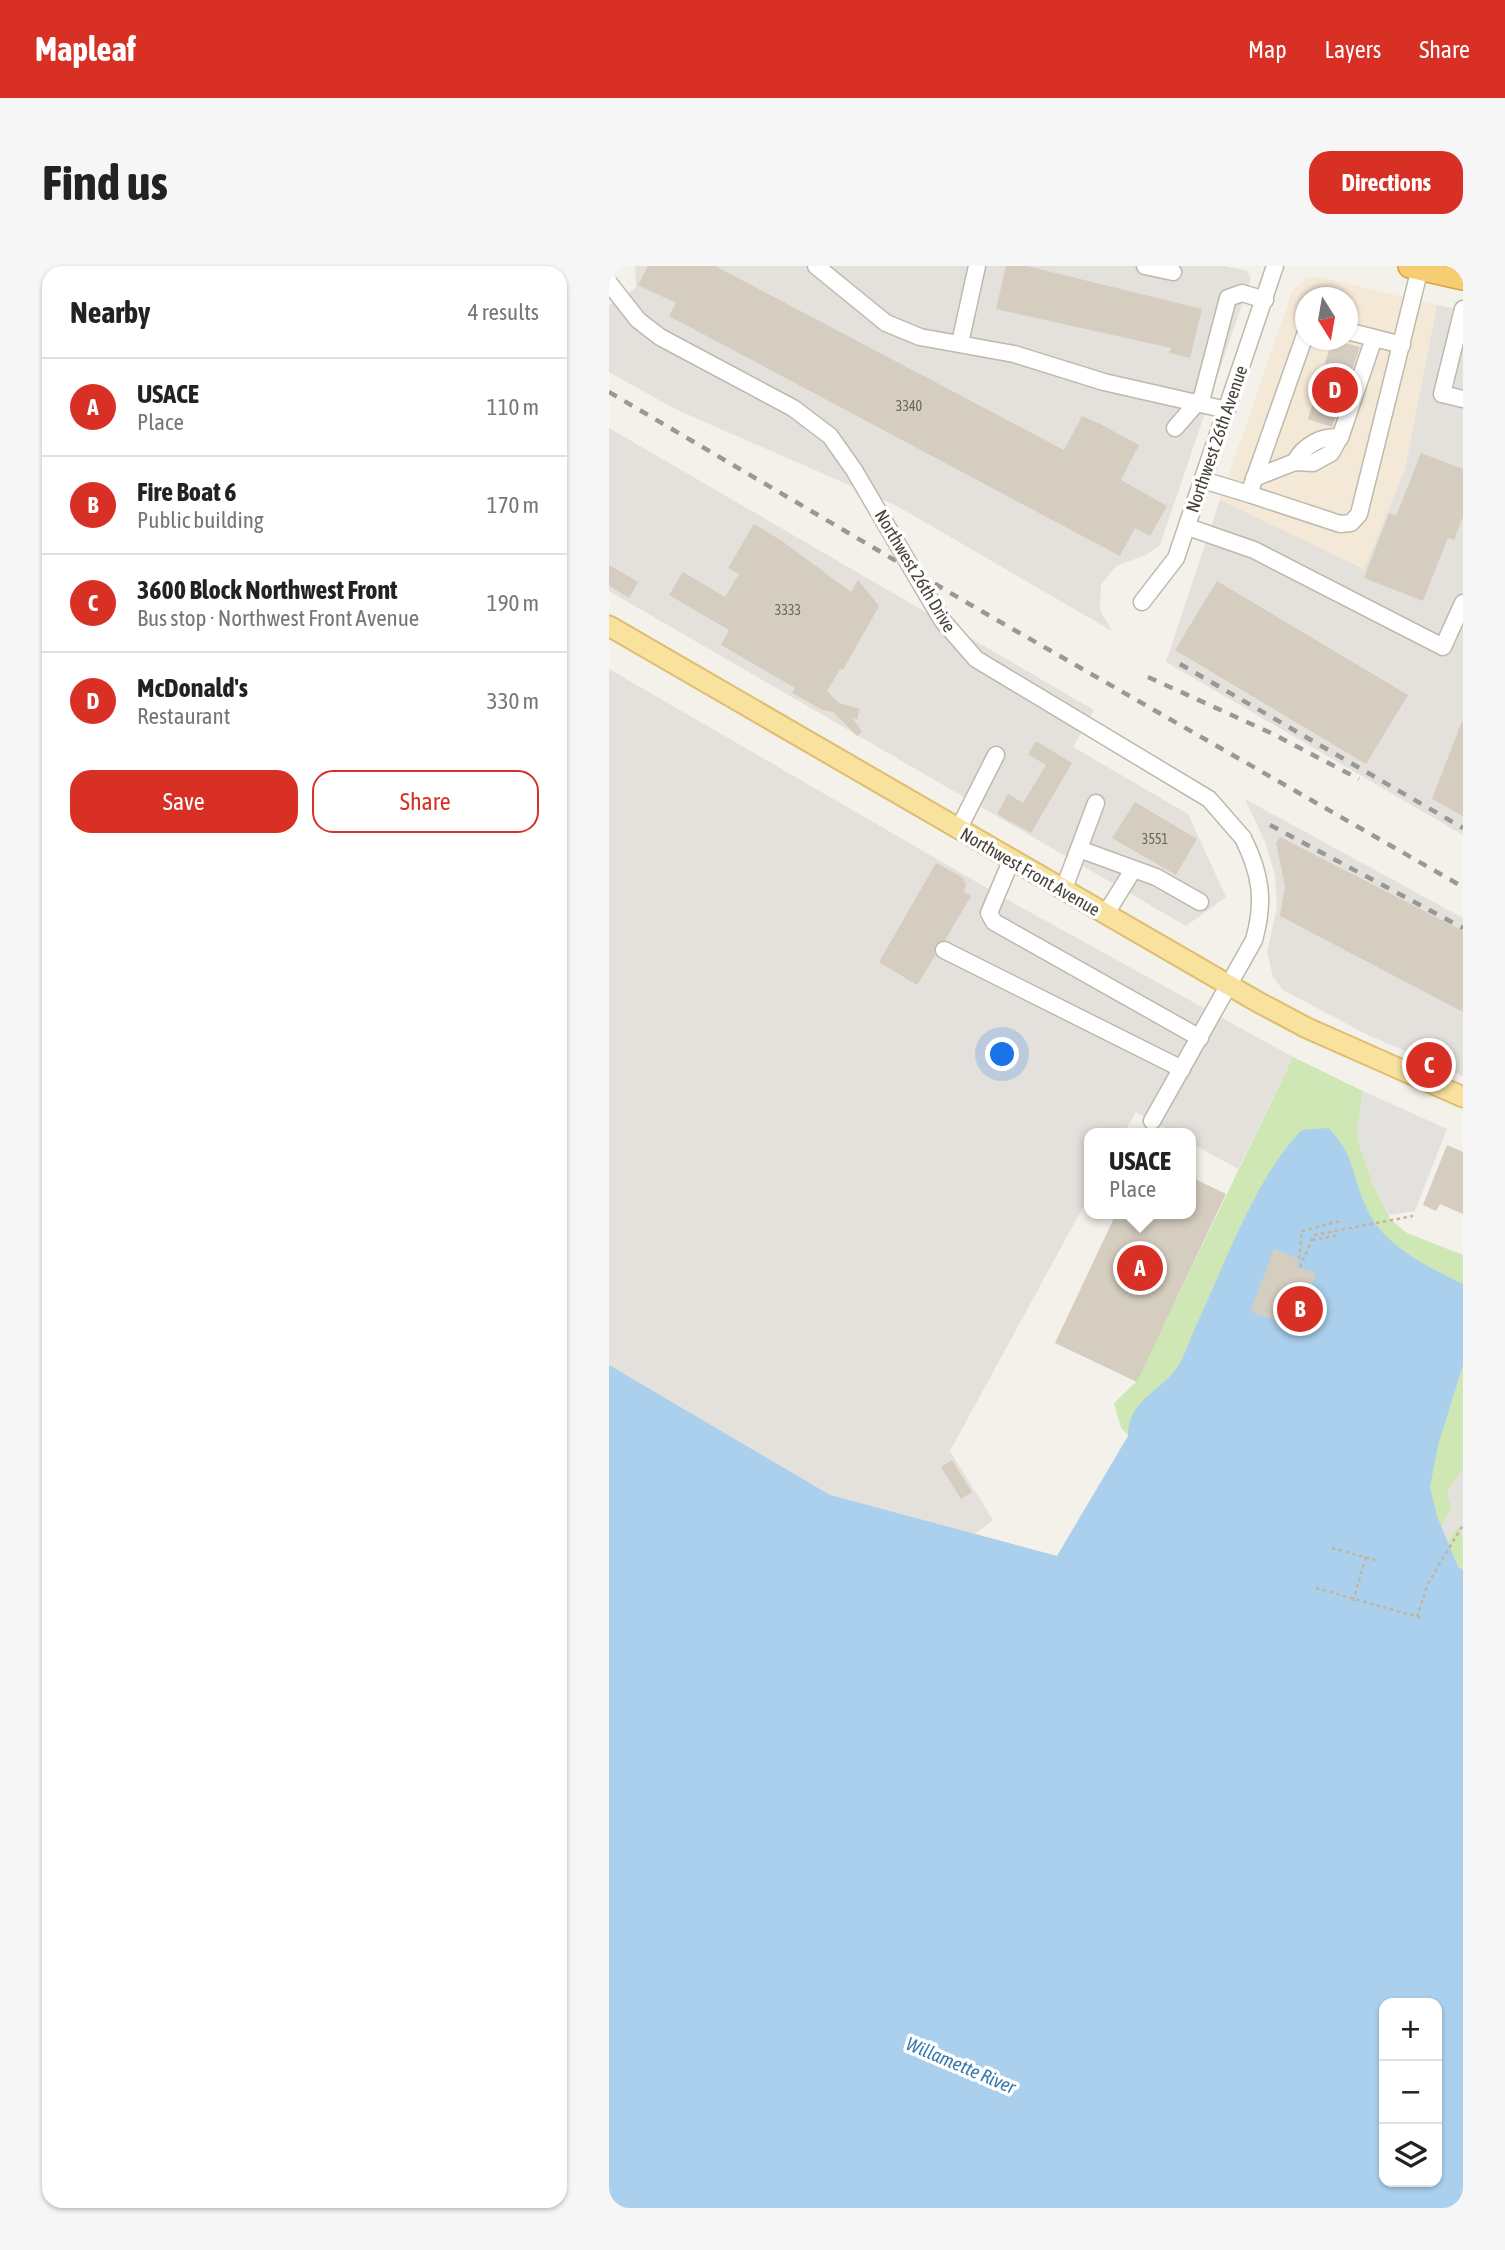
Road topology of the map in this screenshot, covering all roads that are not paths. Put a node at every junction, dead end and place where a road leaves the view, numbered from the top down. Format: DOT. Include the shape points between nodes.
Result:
graph roads {
  1 [pos="816,266"];
  2 [pos="977,266"];
  3 [pos="1145,266"];
  4 [pos="1275,266"];
  5 [pos="1415,267"];
  6 [pos="1173,272"];
  7 [pos="1463,278"];
  8 [pos="609,283"];
  9 [pos="1265,300"];
  10 [pos="1462,313"];
  11 [pos="1358,334"];
  12 [pos="1374,338"];
  13 [pos="960,342"];
  14 [pos="1402,345"];
  15 [pos="1300,350"];
  16 [pos="1463,399"];
  17 [pos="1198,405"];
  18 [pos="1227,410"];
  19 [pos="1175,428"];
  20 [pos="1203,480"];
  21 [pos="1251,486"];
  22 [pos="1188,527"];
  23 [pos="1142,602"];
  24 [pos="1463,603"];
  25 [pos="609,626"];
  26 [pos="996,755"];
  27 [pos="1096,803"];
  28 [pos="958,830"];
  29 [pos="1079,849"];
  30 [pos="1011,861"];
  31 [pos="1133,870"];
  32 [pos="1063,891"];
  33 [pos="1200,902"];
  34 [pos="1105,915"];
  35 [pos="944,950"];
  36 [pos="1228,986"];
  37 [pos="1200,1038"];
  38 [pos="1182,1069"];
  39 [pos="1463,1097"];
  40 [pos="1152,1121"];
  1 -- 13 [label="street" via="885,323 920,337"];
  2 -- 13 [label="street"];
  3 -- 6 [label="street"];
  4 -- 9 [label="street, Northwest 26th Avenue"];
  5 -- 7 [label="highway"];
  5 -- 14 [label="street"];
  8 -- 36 [label="street, Northwest 26th Drive, bridge" via="638,320 660,337 793,408 829,436 855,470 942,620 977,659 1209,799 1243,838 1261,886 1261,915 1254,940"];
  9 -- 17 [label="street" via="1242,293 1228,298"];
  9 -- 18 [label="street, Northwest 26th Avenue"];
  10 -- 16 [label="street" via="1442,394"];
  11 -- 12 [label="street"];
  12 -- 14 [label="street"];
  12 -- 21 [label="street" via="1331,453 1313,463 1295,462"];
  13 -- 17 [label="street"];
  14 -- 21 [label="street" via="1359,514 1352,523 1340,524"];
  15 -- 21 [label="street"];
  17 -- 18 [label="street"];
  17 -- 19 [label="street"];
  18 -- 20 [label="street, Northwest 26th Avenue"];
  20 -- 21 [label="street"];
  20 -- 22 [label="street, Northwest 26th Avenue"];
  22 -- 23 [label="street, Northwest 26th Avenue" via="1176,558"];
  22 -- 24 [label="street" via="1254,550 1443,648"];
  25 -- 28 [label="main road, Northwest Front Avenue"];
  26 -- 28 [label="street"];
  27 -- 29 [label="street"];
  28 -- 30 [label="main road, Northwest Front Avenue"];
  29 -- 31 [label="street"];
  29 -- 32 [label="street"];
  30 -- 32 [label="main road, Northwest Front Avenue"];
  30 -- 37 [label="street" via="989,913 994,922"];
  31 -- 33 [label="street" via="1156,877"];
  31 -- 34 [label="street"];
  32 -- 34 [label="main road, Northwest Front Avenue"];
  34 -- 36 [label="main road, Northwest Front Avenue"];
  35 -- 38 [label="street"];
  36 -- 37 [label="street"];
  36 -- 39 [label="main road, Northwest Front Avenue" via="1307,1028"];
  37 -- 38 [label="street"];
  38 -- 40 [label="street"];
}
